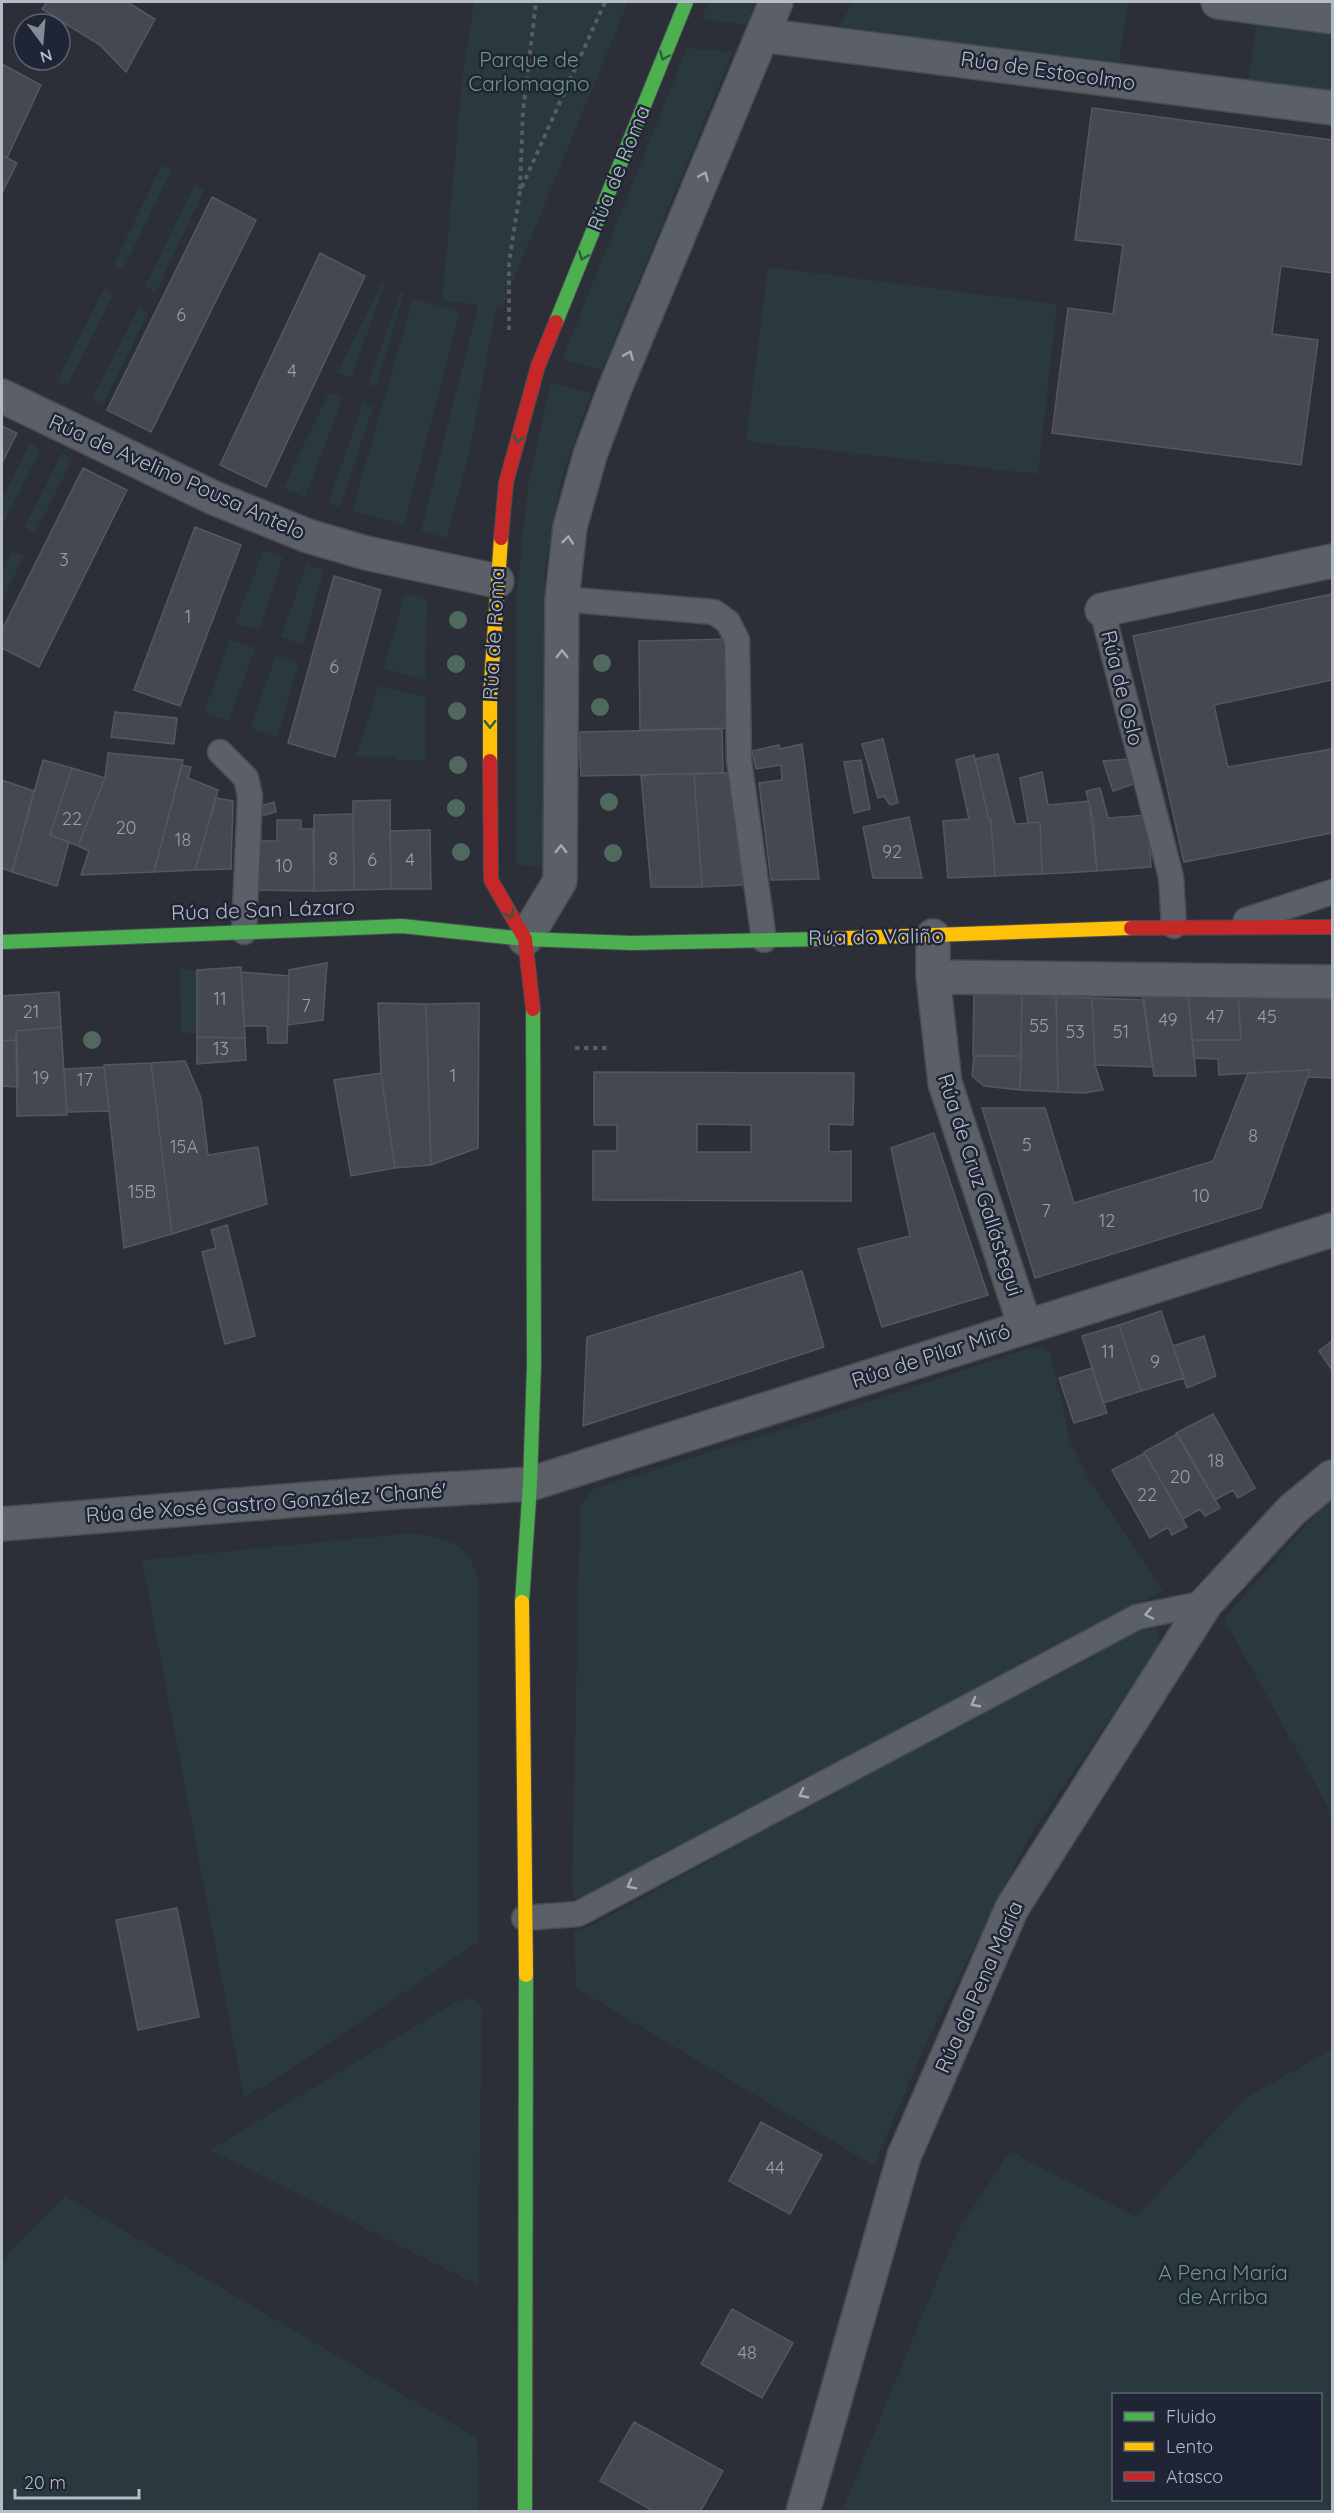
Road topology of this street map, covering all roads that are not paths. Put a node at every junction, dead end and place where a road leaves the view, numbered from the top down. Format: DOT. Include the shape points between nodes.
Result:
graph roads {
  1 [pos="686,2"];
  2 [pos="776,2"];
  3 [pos="1218,2"];
  4 [pos="1332,17"];
  5 [pos="762,35"];
  6 [pos="1332,108"];
  7 [pos="2,396"];
  8 [pos="1332,561"];
  9 [pos="497,581"];
  10 [pos="562,598"];
  11 [pos="1102,610"];
  12 [pos="220,752"];
  13 [pos="1332,892"];
  14 [pos="1174,926"];
  15 [pos="1228,927"];
  16 [pos="1332,927"];
  17 [pos="244,932"];
  18 [pos="933,936"];
  19 [pos="525,939"];
  20 [pos="764,940"];
  21 [pos="2,942"];
  22 [pos="933,977"];
  23 [pos="1332,982"];
  24 [pos="1332,1230"];
  25 [pos="1025,1326"];
  26 [pos="1332,1477"];
  27 [pos="530,1484"];
  28 [pos="2,1524"];
  29 [pos="1206,1603"];
  30 [pos="524,1918"];
  31 [pos="525,2511"];
  32 [pos="803,2511"];
  1 -- 9 [label="street, Rúa de Roma, one-way" via="538,366 506,483"];
  2 -- 5 [label="street"];
  3 -- 4 [label="street"];
  5 -- 6 [label="street, Rúa de Estocolmo"];
  10 -- 5 [label="street, one-way" via="570,527 590,455"];
  7 -- 9 [label="street, Rúa de Avelino Pousa Antelo" via="214,498 308,536 366,553"];
  8 -- 11 [label="street, Rúa de Oslo"];
  9 -- 19 [label="street, Rúa de Roma, one-way" via="490,697 491,880"];
  19 -- 10 [label="street, one-way" via="560,881"];
  10 -- 20 [label="lane" via="714,612 728,622 737,640 739,760"];
  11 -- 14 [label="lane, Rúa de Oslo" via="1171,877"];
  12 -- 17 [label="lane" via="246,778 250,796"];
  13 -- 15 [label="lane, Rúa do Valiño"];
  14 -- 15 [label="street, Rúa do Valiño"];
  14 -- 18 [label="street, Rúa do Valiño"];
  15 -- 16 [label="street, Rúa do Valiño"];
  17 -- 19 [label="street, Rúa de San Lázaro" via="402,926"];
  17 -- 21 [label="street, Rúa de San Lázaro"];
  18 -- 20 [label="street, Rúa do Valiño"];
  18 -- 22 [label="street, Rúa de Cruz Gallástegui"];
  19 -- 20 [label="street, Rúa do Valiño" via="632,943"];
  19 -- 27 [label="street" via="532,1001 534,1365"];
  22 -- 23 [label="street, Rúa do Valiño"];
  22 -- 25 [label="street, Rúa de Cruz Gallástegui" via="945,1083"];
  24 -- 25 [label="street, Rúa de Pilar Miró"];
  25 -- 27 [label="street, Rúa de Pilar Miró"];
  26 -- 29 [label="street, Rúa da Pena María" via="1292,1510"];
  27 -- 28 [label="street, Rúa de Xosé Castro González 'Chané'"];
  27 -- 30 [label="street" via="522,1595"];
  29 -- 30 [label="lane, one-way" via="1137,1617 578,1914"];
  29 -- 32 [label="street, Rúa da Pena María" via="1012,1908 904,2156"];
  30 -- 31 [label="street"];
}
